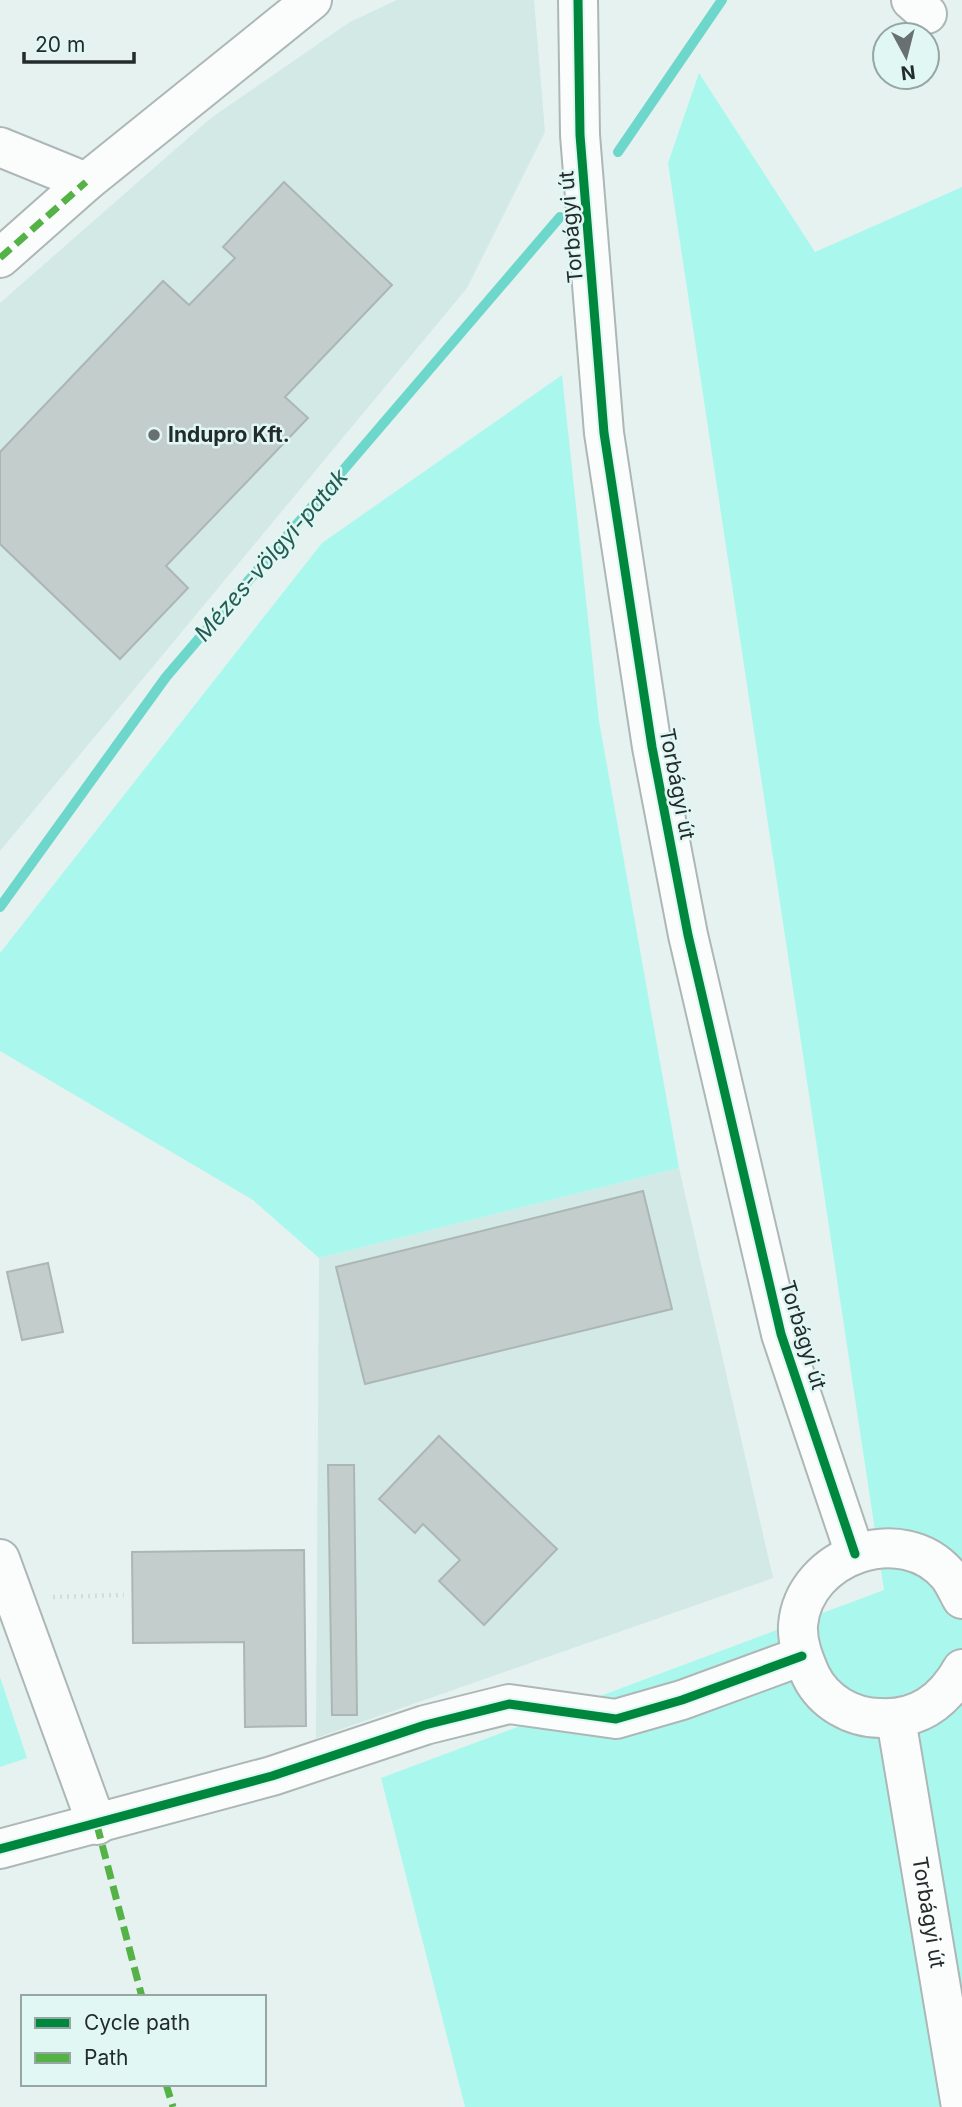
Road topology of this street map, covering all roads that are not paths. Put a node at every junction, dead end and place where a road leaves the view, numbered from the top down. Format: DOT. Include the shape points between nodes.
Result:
graph roads {
  1 [pos="312,0"];
  2 [pos="578,0"];
  3 [pos="0,147"];
  4 [pos="86,182"];
  5 [pos="0,258"];
  6 [pos="855,1554"];
  7 [pos="0,1559"];
  8 [pos="962,1599"];
  9 [pos="802,1656"];
  10 [pos="962,1670"];
  11 [pos="896,1719"];
  12 [pos="97,1825"];
  13 [pos="0,1849"];
  14 [pos="961,2107"];
  1 -- 4 [label="street"];
  2 -- 6 [label="street, Torbágyi út" via="580,135 604,433 652,747 688,935 781,1334"];
  3 -- 4 [label="street"];
  4 -- 5 [label="street"];
  6 -- 8 [label="street" via="874,1548 901,1549 927,1559 948,1575"];
  6 -- 9 [label="street" via="829,1567 803,1603 798,1625"];
  7 -- 12 [label="street"];
  9 -- 11 [label="street" via="817,1687 831,1701 868,1718"];
  9 -- 12 [label="street" via="616,1719 509,1704 425,1725 272,1776"];
  10 -- 11 [label="street" via="934,1704"];
  11 -- 14 [label="street, Torbágyi út"];
  12 -- 13 [label="street"];
}
